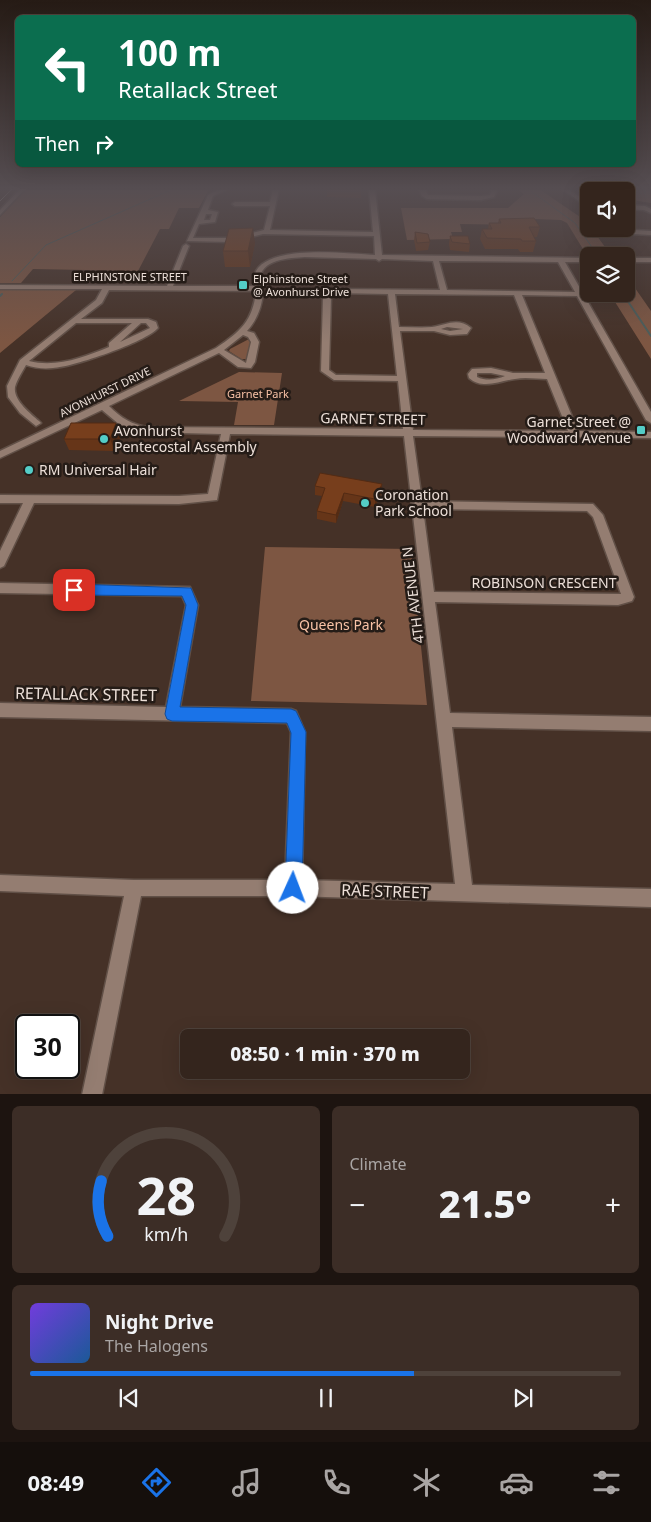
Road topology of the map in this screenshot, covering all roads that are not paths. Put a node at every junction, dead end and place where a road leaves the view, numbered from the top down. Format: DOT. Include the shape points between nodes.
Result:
graph roads {
  1 [pos="377,240"];
  2 [pos="186,246"];
  3 [pos="379,257"];
  4 [pos="436,258"];
  5 [pos="560,260"];
  6 [pos="580,260"];
  7 [pos="635,260"];
  8 [pos="650,261"];
  9 [pos="0,287"];
  10 [pos="108,287"];
  11 [pos="169,288"];
  12 [pos="259,288"];
  13 [pos="391,292"];
  14 [pos="444,292"];
  15 [pos="517,293"];
  16 [pos="579,294"];
  17 [pos="75,321"];
  18 [pos="138,322"];
  19 [pos="396,329"];
  20 [pos="436,329"];
  21 [pos="244,333"];
  22 [pos="219,350"];
  23 [pos="105,352"];
  24 [pos="23,362"];
  25 [pos="513,376"];
  26 [pos="550,376"];
  27 [pos="402,379"];
  28 [pos="102,406"];
  29 [pos="651,420"];
  30 [pos="36,423"];
  31 [pos="226,431"];
  32 [pos="409,433"];
  33 [pos="574,434"];
  34 [pos="651,436"];
  35 [pos="0,455"];
  36 [pos="0,499"];
  37 [pos="30,500"];
  38 [pos="417,505"];
  39 [pos="0,563"];
  40 [pos="0,588"];
  41 [pos="428,597"];
  42 [pos="0,710"];
  43 [pos="172,714"];
  44 [pos="444,720"];
  45 [pos="651,724"];
  46 [pos="0,884"];
  47 [pos="134,888"];
  48 [pos="293,888"];
  49 [pos="465,893"];
  50 [pos="651,898"];
  51 [pos="92,1094"];
  1 -- 3 [label="street"];
  2 -- 11 [label="street"];
  3 -- 4 [label="street"];
  3 -- 12 [label="street, AVONHURST DRIVE" via="278,261 269,269"];
  4 -- 5 [label="street"];
  4 -- 14 [label="street"];
  5 -- 6 [label="street"];
  5 -- 16 [label="street"];
  7 -- 8 [label="street"];
  9 -- 10 [label="street, ELPHINSTONE STREET"];
  10 -- 11 [label="street, ELPHINSTONE STREET"];
  10 -- 17 [label="street" via="99,301"];
  11 -- 12 [label="street, ELPHINSTONE STREET"];
  12 -- 21 [label="street, AVONHURST DRIVE" via="254,317"];
  13 -- 14 [label="street"];
  13 -- 19 [label="street, 4TH AVENUE N"];
  13 -- 27 [label="street" via="330,293 327,297 324,370 339,378"];
  14 -- 15 [label="street"];
  15 -- 16 [label="street"];
  15 -- 26 [label="street"];
  16 -- 29 [label="street"];
  17 -- 18 [label="street"];
  17 -- 24 [label="street"];
  18 -- 23 [label="street"];
  18 -- 23 [label="street" via="148,321 154,328"];
  19 -- 20 [label="street"];
  19 -- 27 [label="street, 4TH AVENUE N"];
  21 -- 22 [label="street, AVONHURST DRIVE"];
  21 -- 22 [label="street" via="251,334 255,342 248,366 241,366"];
  22 -- 28 [label="street, AVONHURST DRIVE"];
  23 -- 24 [label="street" via="59,365"];
  24 -- 30 [label="street" via="11,386 11,395"];
  25 -- 26 [label="street"];
  26 -- 33 [label="street"];
  27 -- 32 [label="street, 4TH AVENUE N"];
  28 -- 31 [label="street, GARNET STREET" via="124,425 137,430"];
  28 -- 35 [label="street, AVONHURST DRIVE"];
  31 -- 32 [label="street, GARNET STREET"];
  31 -- 37 [label="street" via="213,497"];
  32 -- 33 [label="street, GARNET STREET"];
  32 -- 38 [label="street, 4TH AVENUE N"];
  33 -- 34 [label="street, GARNET STREET"];
  36 -- 37 [label="street"];
  37 -- 39 [label="street"];
  38 -- 41 [label="street, 4TH AVENUE N"];
  38 -- 41 [label="street, ROBINSON CRESCENT" via="589,507 598,514 628,597 618,600"];
  40 -- 43 [label="street" via="186,591 192,605"];
  41 -- 44 [label="street, 4TH AVENUE N"];
  42 -- 43 [label="street, RETALLACK STREET"];
  43 -- 48 [label="street, RETALLACK STREET" via="291,716 298,732"];
  44 -- 45 [label="street"];
  44 -- 49 [label="street, 4TH AVENUE N"];
  46 -- 47 [label="street, RAE STREET"];
  47 -- 48 [label="street, RAE STREET"];
  47 -- 51 [label="street"];
  48 -- 49 [label="street, RAE STREET"];
  49 -- 50 [label="street, RAE STREET"];
}
